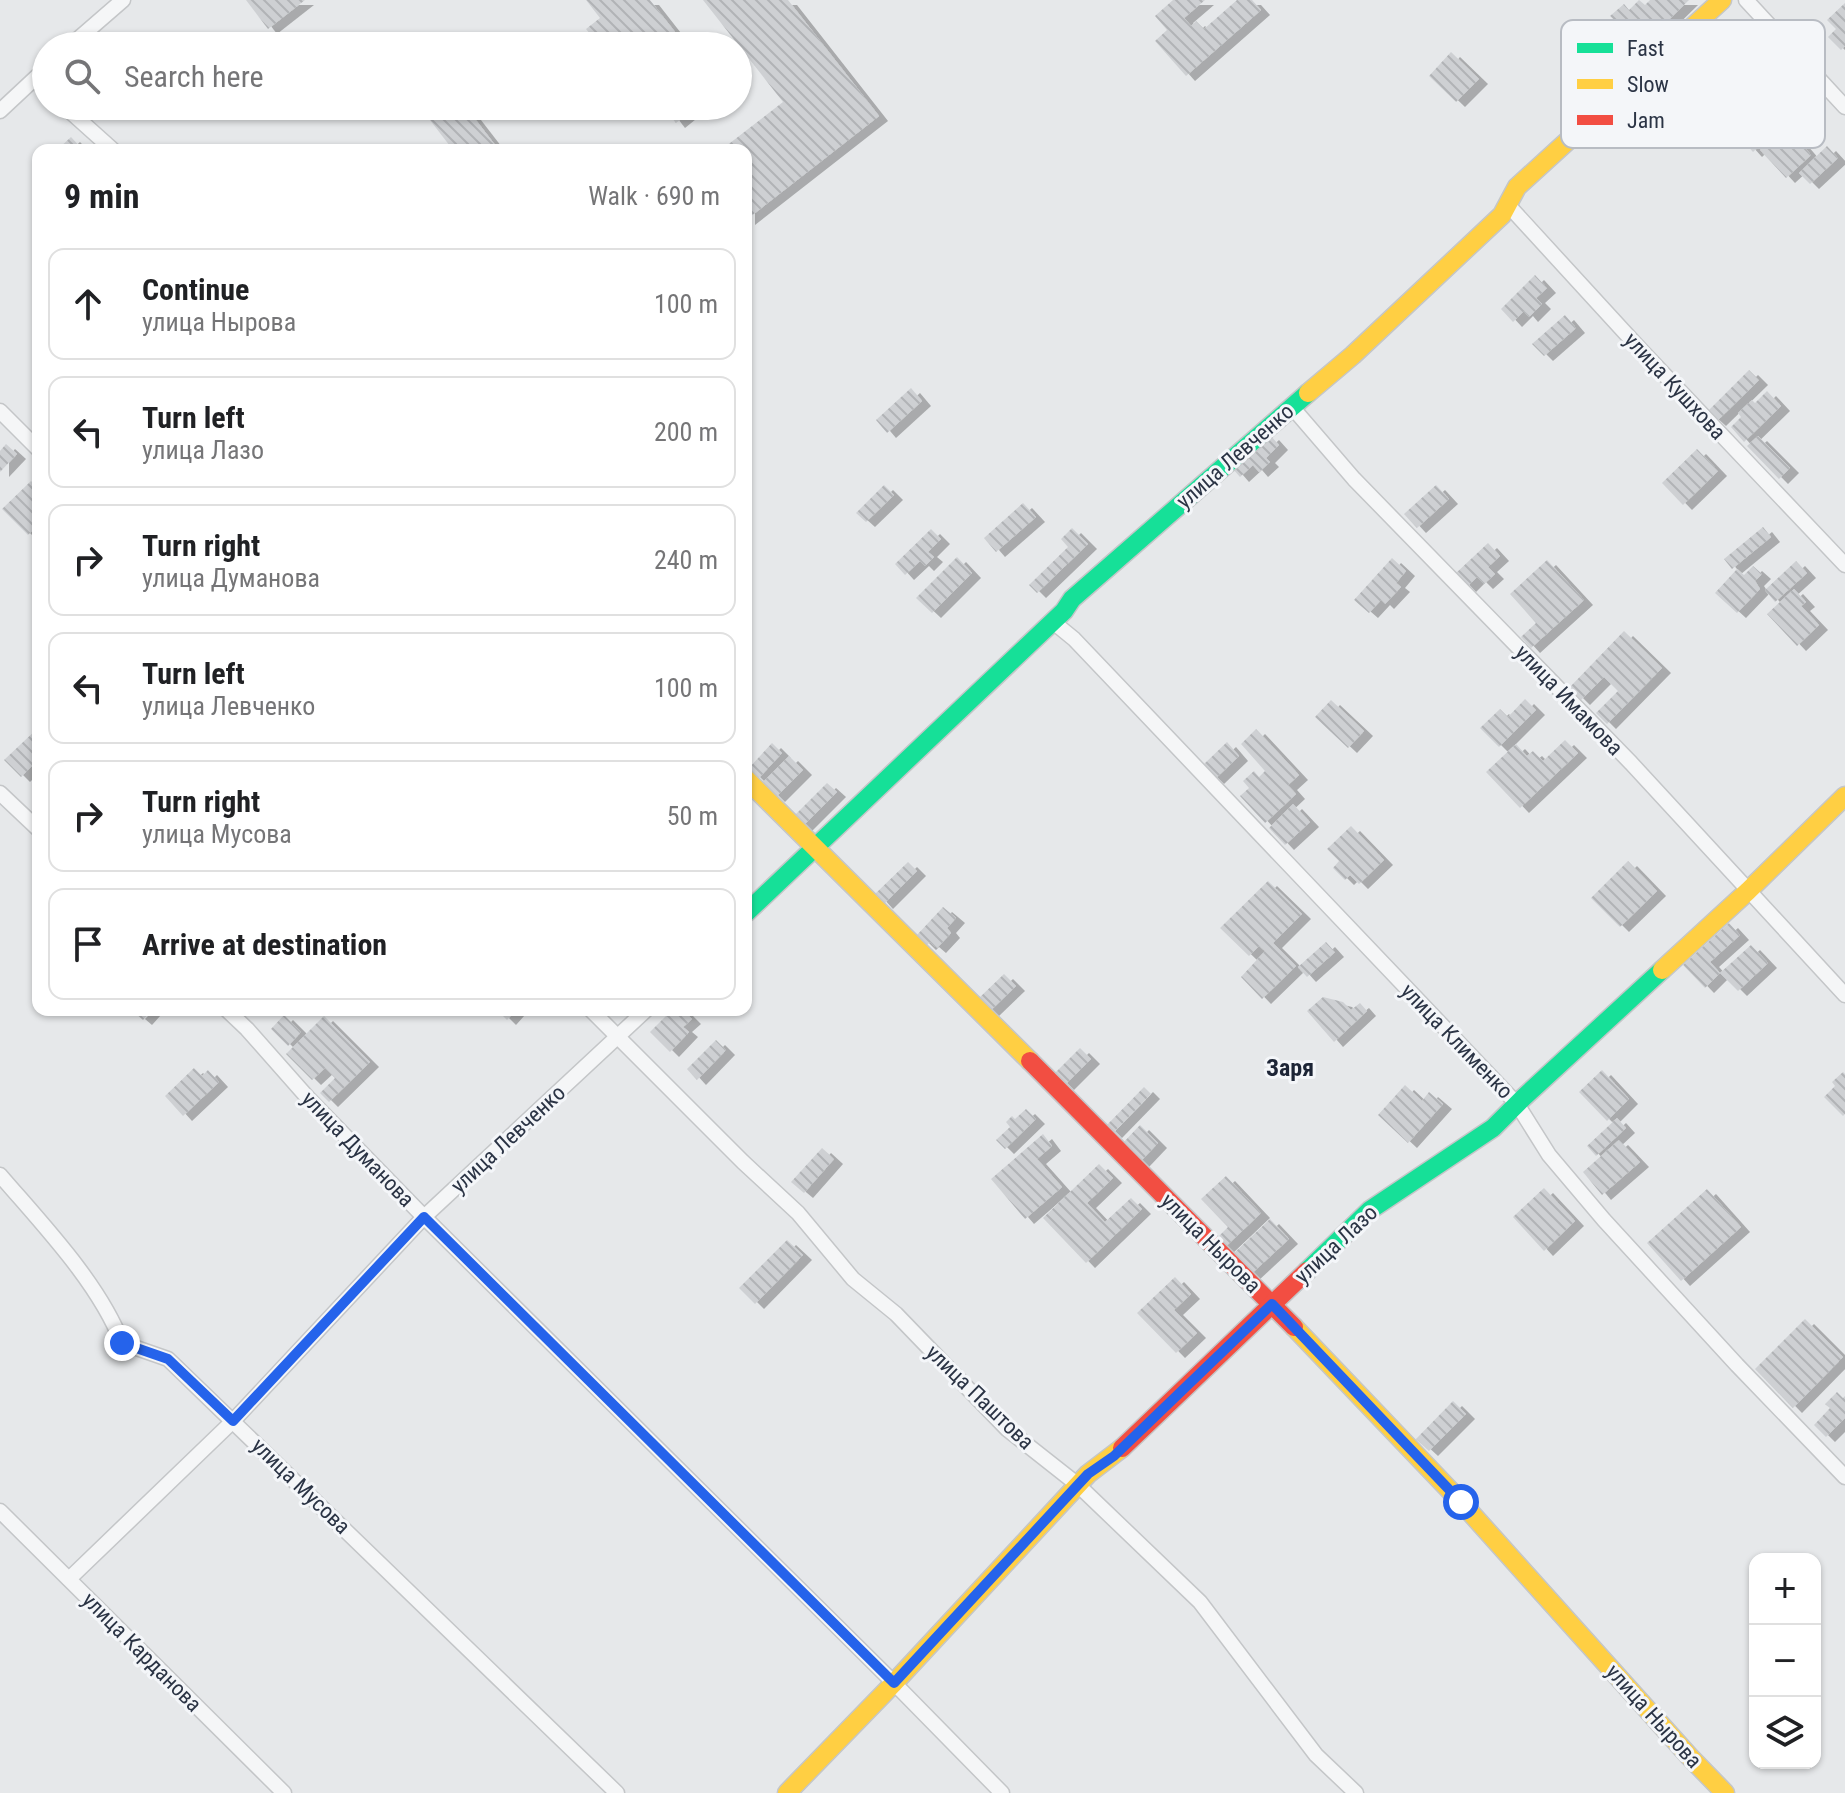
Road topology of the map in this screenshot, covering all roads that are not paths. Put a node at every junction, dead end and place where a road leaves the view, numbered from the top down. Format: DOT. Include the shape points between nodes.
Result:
graph roads {
  1 [pos="123,0"];
  2 [pos="1722,0"];
  3 [pos="1746,0"];
  4 [pos="1700,20"];
  5 [pos="1765,20"];
  6 [pos="86,32"];
  7 [pos="32,81"];
  8 [pos="1825,85"];
  9 [pos="1845,107"];
  10 [pos="0,111"];
  11 [pos="80,120"];
  12 [pos="106,144"];
  13 [pos="1561,147"];
  14 [pos="1508,205"];
  15 [pos="1292,407"];
  16 [pos="0,411"];
  17 [pos="32,443"];
  18 [pos="1845,565"];
  19 [pos="1052,621"];
  20 [pos="752,785"];
  21 [pos="0,793"];
  22 [pos="1845,796"];
  23 [pos="32,823"];
  24 [pos="815,846"];
  25 [pos="1748,891"];
  26 [pos="752,907"];
  27 [pos="1845,995"];
  28 [pos="233,1016"];
  29 [pos="597,1016"];
  30 [pos="640,1016"];
  31 [pos="618,1037"];
  32 [pos="1517,1104"];
  33 [pos="0,1175"];
  34 [pos="424,1217"];
  35 [pos="1272,1304"];
  36 [pos="233,1421"];
  37 [pos="1845,1477"];
  38 [pos="1078,1485"];
  39 [pos="0,1511"];
  40 [pos="69,1579"];
  41 [pos="894,1683"];
  42 [pos="284,1793"];
  43 [pos="617,1793"];
  44 [pos="787,1793"];
  45 [pos="1002,1793"];
  46 [pos="1356,1793"];
  47 [pos="1725,1793"];
  1 -- 6 [label="street"];
  2 -- 4 [label="street, улица Левченко"];
  3 -- 5 [label="street"];
  7 -- 10 [label="street"];
  8 -- 9 [label="street"];
  11 -- 12 [label="street"];
  13 -- 14 [label="street, улица Левченко" via="1517,187"];
  14 -- 15 [label="street, улица Левченко"];
  14 -- 18 [label="street, улица Кушхова"];
  15 -- 19 [label="street, улица Левченко"];
  15 -- 25 [label="street, улица Имамова" via="1354,479"];
  16 -- 17 [label="street"];
  19 -- 24 [label="street, улица Левченко"];
  19 -- 32 [label="street, улица Клименко"];
  20 -- 24 [label="street, улица Нырова"];
  21 -- 23 [label="street"];
  22 -- 25 [label="street, улица Лазо"];
  24 -- 26 [label="street, улица Левченко"];
  24 -- 35 [label="street, улица Нырова"];
  25 -- 27 [label="street, улица Имамова"];
  25 -- 32 [label="street, улица Лазо"];
  28 -- 34 [label="street, улица Думанова"];
  29 -- 31 [label="street, улица Паштова"];
  30 -- 31 [label="street, улица Левченко"];
  31 -- 34 [label="street, улица Левченко"];
  31 -- 38 [label="street, улица Паштова" via="1007,1429"];
  32 -- 35 [label="street, улица Лазо" via="1493,1128 1370,1210"];
  32 -- 37 [label="street, улица Клименко" via="1549,1155 1604,1220"];
  33 -- 36 [label="street, улица Мусова" via="89,1284 122,1343 168,1359"];
  34 -- 36 [label="street, улица Левченко"];
  34 -- 41 [label="street, улица Думанова"];
  35 -- 38 [label="street, улица Лазо"];
  35 -- 47 [label="street, улица Нырова" via="1461,1502"];
  36 -- 40 [label="street, улица Левченко"];
  36 -- 43 [label="street, улица Мусова"];
  38 -- 41 [label="street, улица Лазо"];
  38 -- 46 [label="street, улица Паштова" via="1200,1602 1316,1755"];
  39 -- 40 [label="street, улица Карданова"];
  40 -- 42 [label="street, улица Карданова"];
  41 -- 44 [label="street, улица Лазо"];
  41 -- 45 [label="street, улица Думанова"];
}
